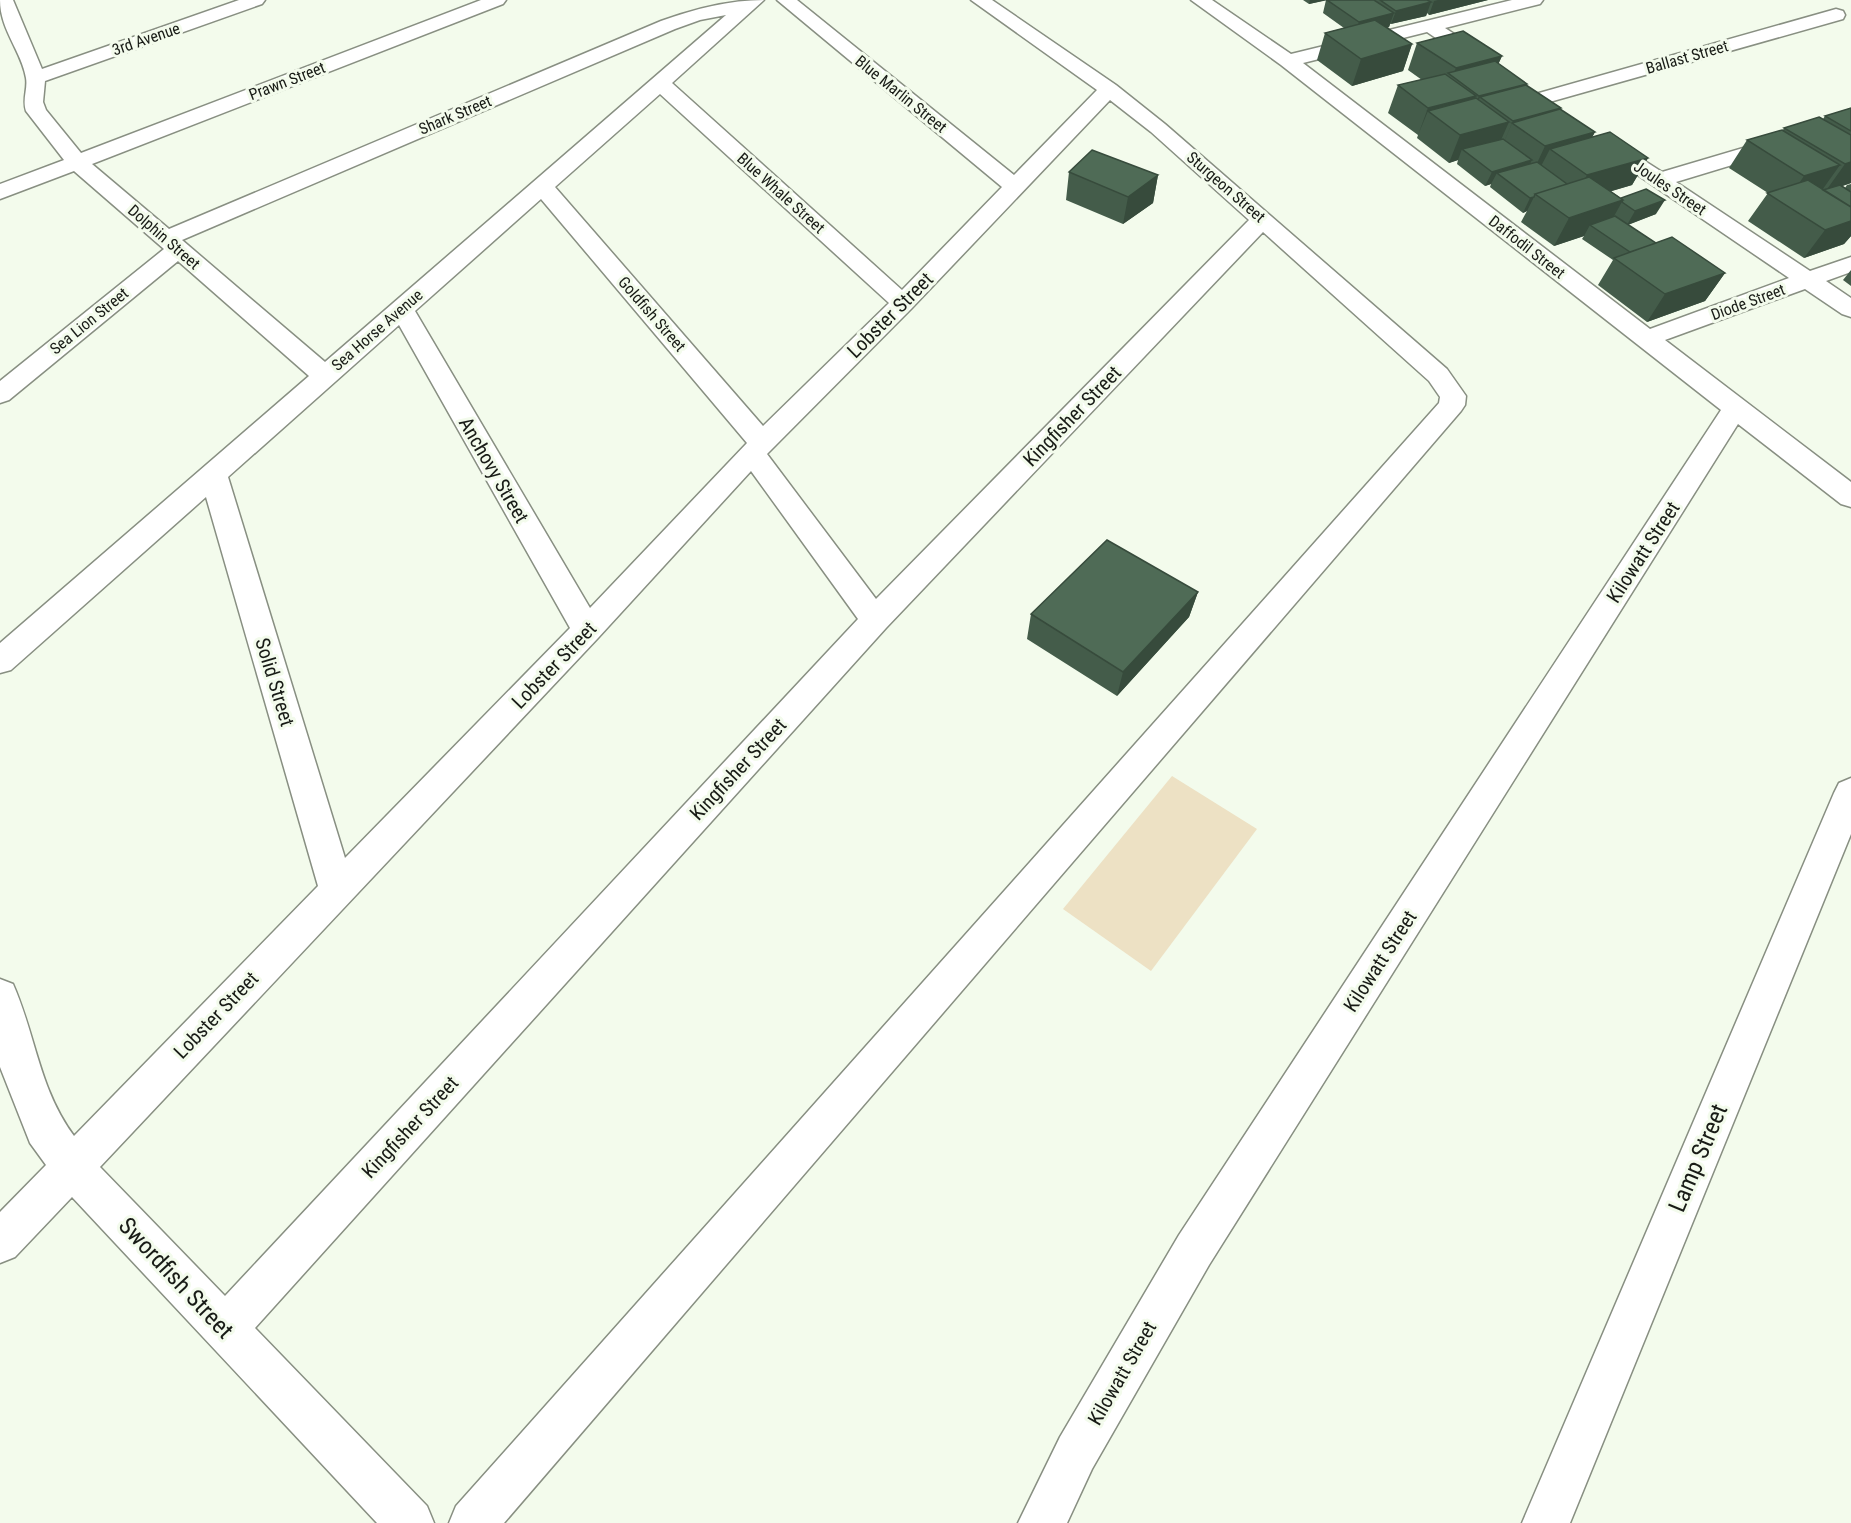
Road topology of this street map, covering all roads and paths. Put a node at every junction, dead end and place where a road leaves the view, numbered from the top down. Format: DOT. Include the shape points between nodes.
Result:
graph roads {
  1 [pos="4,0"];
  2 [pos="497,0"];
  3 [pos="786,0"];
  4 [pos="980,0"];
  5 [pos="1534,0"];
  6 [pos="1204,1"];
  7 [pos="246,2"];
  8 [pos="751,3"];
  9 [pos="1816,5"];
  10 [pos="1843,19"];
  11 [pos="1430,26"];
  12 [pos="1288,61"];
  13 [pos="1499,73"];
  14 [pos="36,78"];
  15 [pos="660,83"];
  16 [pos="1519,86"];
  17 [pos="1109,89"];
  18 [pos="1539,99"];
  19 [pos="1557,112"];
  20 [pos="1851,122"];
  21 [pos="1585,130"];
  22 [pos="77,162"];
  23 [pos="1659,180"];
  24 [pos="542,186"];
  25 [pos="1015,187"];
  26 [pos="0,192"];
  27 [pos="1263,219"];
  28 [pos="172,244"];
  29 [pos="1851,264"];
  30 [pos="1808,280"];
  31 [pos="903,303"];
  32 [pos="402,309"];
  33 [pos="1851,309"];
  34 [pos="1645,339"];
  35 [pos="325,376"];
  36 [pos="0,394"];
  37 [pos="1735,408"];
  38 [pos="757,448"];
  39 [pos="213,474"];
  40 [pos="1851,497"];
  41 [pos="874,620"];
  42 [pos="587,630"];
  43 [pos="0,661"];
  44 [pos="1851,793"];
  45 [pos="337,889"];
  46 [pos="0,997"];
  47 [pos="71,1166"];
  48 [pos="0,1242"];
  49 [pos="224,1329"];
  50 [pos="410,1523"];
  51 [pos="473,1523"];
  52 [pos="1042,1523"];
  53 [pos="1546,1523"];
  1 -- 14 [label="street"];
  2 -- 22 [label="street, Prawn Street"];
  3 -- 25 [label="street, Blue Marlin Street"];
  4 -- 17 [label="street, Sturgeon Street"];
  5 -- 11 [label="street"];
  6 -- 12 [label="street, Daffodil Street"];
  7 -- 14 [label="street, 3rd Avenue"];
  8 -- 15 [label="street, Sea Horse Avenue"];
  8 -- 28 [label="street, Shark Street" via="668,25"];
  9 -- 10 [label="street"];
  10 -- 18 [label="street, Ballast Street"];
  11 -- 12 [label="street"];
  11 -- 13 [label="street"];
  12 -- 34 [label="street, Daffodil Street"];
  14 -- 22 [label="street, Dolphin Street" via="36,111"];
  15 -- 24 [label="street, Sea Horse Avenue"];
  15 -- 31 [label="street, Blue Whale Street"];
  16 -- 18 [label="street"];
  17 -- 25 [label="street, Lobster Street"];
  17 -- 27 [label="street, Sturgeon Street"];
  18 -- 19 [label="street"];
  20 -- 23 [label="street"];
  21 -- 23 [label="street, Joules Street"];
  22 -- 26 [label="street, Prawn Street"];
  22 -- 28 [label="street, Dolphin Street"];
  23 -- 30 [label="street, Joules Street"];
  24 -- 32 [label="street, Sea Horse Avenue"];
  24 -- 38 [label="street, Goldfish Street"];
  25 -- 31 [label="street, Lobster Street"];
  27 -- 41 [label="street, Kingfisher Street"];
  27 -- 51 [label="street, Sturgeon Street" via="1438,375 1453,396 1452,405"];
  28 -- 35 [label="street, Dolphin Street"];
  28 -- 36 [label="street, Sea Lion Street"];
  29 -- 30 [label="street, Diode Street"];
  30 -- 33 [label="street, Joules Street"];
  30 -- 34 [label="street, Diode Street"];
  31 -- 38 [label="street, Lobster Street"];
  32 -- 35 [label="street, Sea Horse Avenue"];
  32 -- 42 [label="street, Anchovy Street"];
  34 -- 37 [label="street, Daffodil Street"];
  35 -- 39 [label="street, Sea Horse Avenue"];
  37 -- 40 [label="street, Daffodil Street"];
  37 -- 52 [label="street, Kilowatt Street" via="1194,1250 1076,1453"];
  38 -- 41 [label="street, Goldfish Street"];
  38 -- 42 [label="street, Lobster Street"];
  39 -- 43 [label="street, Sea Horse Avenue"];
  39 -- 45 [label="street, Solid Street"];
  41 -- 49 [label="street, Kingfisher Street"];
  42 -- 45 [label="street, Lobster Street"];
  44 -- 53 [label="street, Lamp Street"];
  45 -- 47 [label="street, Lobster Street"];
  46 -- 47 [label="street, Swordfish Street" via="21,1072 44,1129"];
  47 -- 48 [label="street, Lobster Street"];
  47 -- 49 [label="street, Swordfish Street"];
  49 -- 50 [label="street, Swordfish Street"];
}
